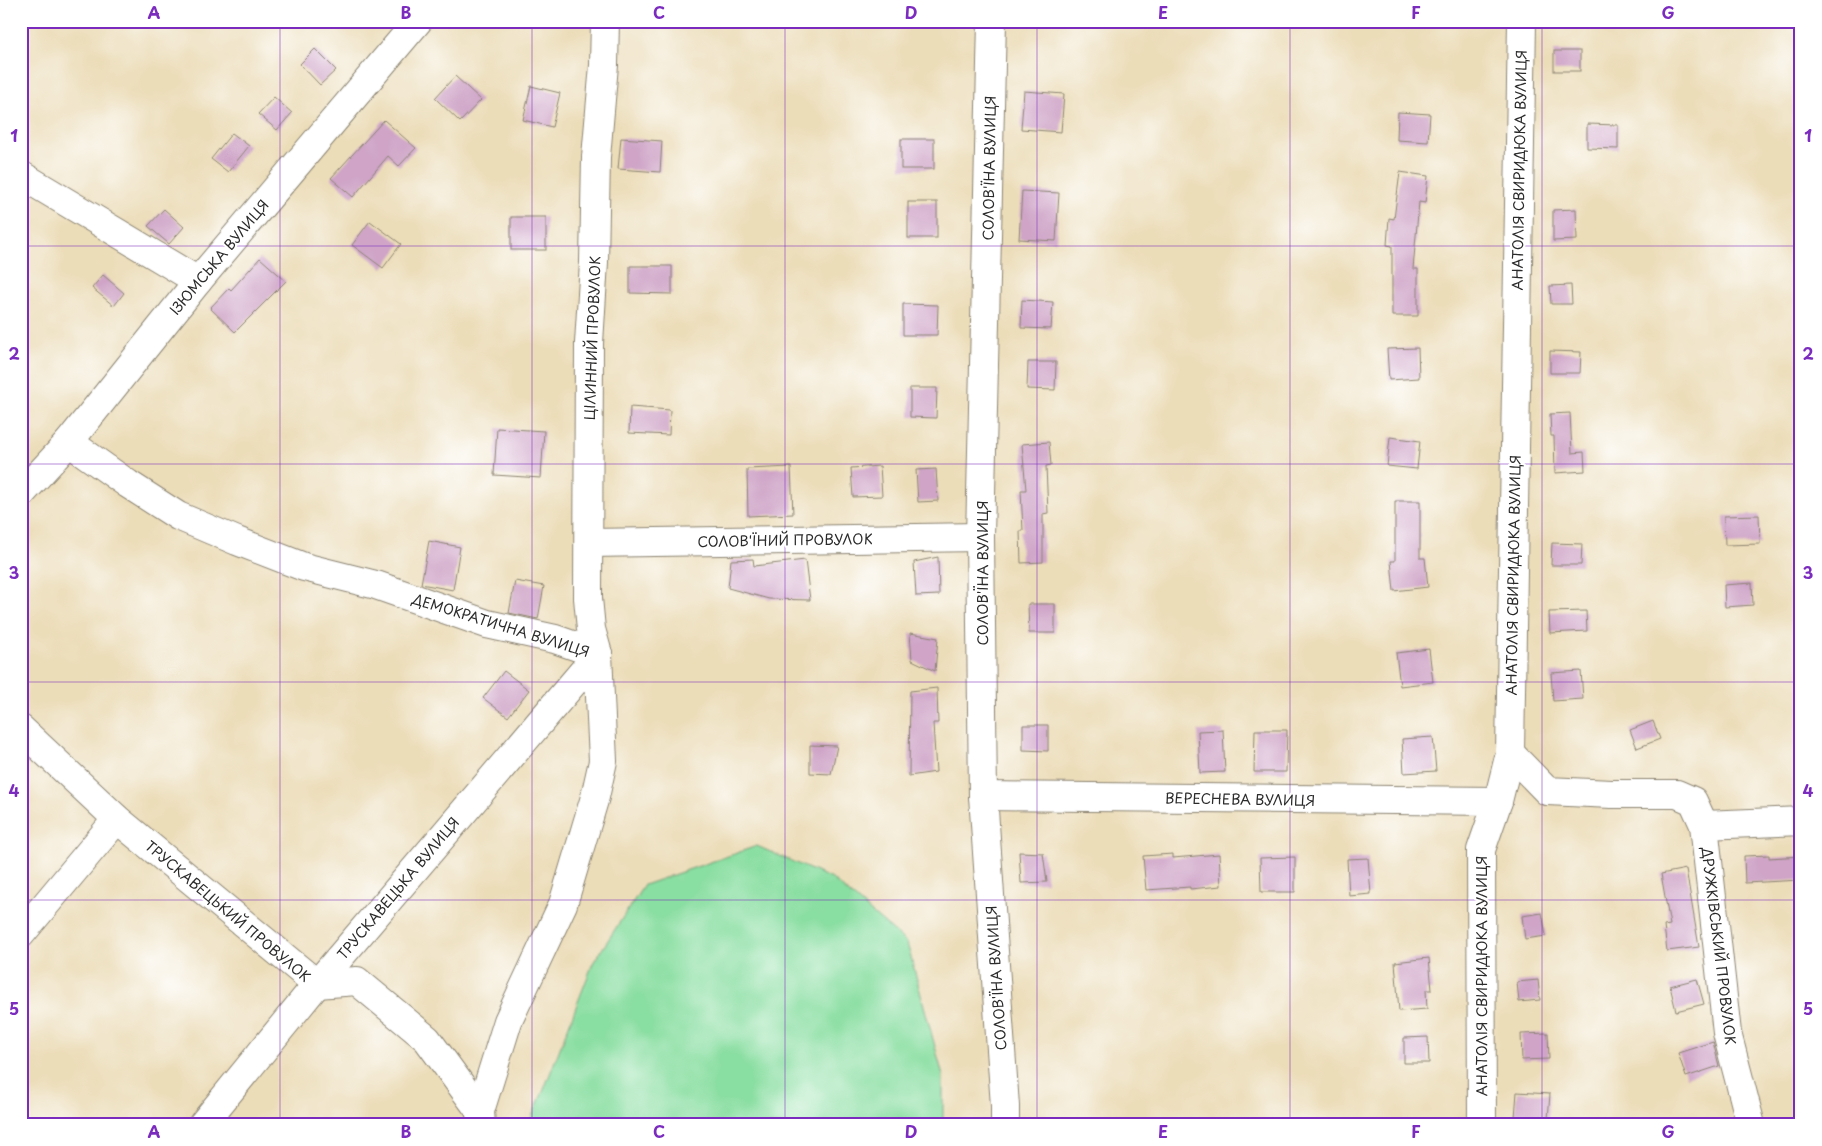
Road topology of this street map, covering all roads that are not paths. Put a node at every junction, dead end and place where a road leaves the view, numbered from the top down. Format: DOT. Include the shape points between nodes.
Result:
graph roads {
  1 [pos="418,21"];
  2 [pos="604,21"];
  3 [pos="992,21"];
  4 [pos="1522,21"];
  5 [pos="21,175"];
  6 [pos="198,281"];
  7 [pos="68,442"];
  8 [pos="21,494"];
  9 [pos="980,537"];
  10 [pos="589,543"];
  11 [pos="598,654"];
  12 [pos="21,729"];
  13 [pos="1510,753"];
  14 [pos="983,796"];
  15 [pos="1498,802"];
  16 [pos="117,819"];
  17 [pos="1801,821"];
  18 [pos="1704,825"];
  19 [pos="21,934"];
  20 [pos="316,984"];
  21 [pos="480,1118"];
  22 [pos="202,1125"];
  23 [pos="1004,1125"];
  24 [pos="1482,1125"];
  25 [pos="1752,1125"];
  1 -- 6 [label="street, ІЗЮМСЬКА ВУЛИЦЯ"];
  2 -- 10 [label="street, ЦІЛИННИЙ ПРОВУЛОК" via="589,343"];
  3 -- 9 [label="street, СОЛОВ'ЇНА ВУЛИЦЯ"];
  4 -- 13 [label="street, АНАТОЛІЯ СВИРИДЮКА ВУЛИЦЯ"];
  5 -- 6 [label="street"];
  6 -- 7 [label="street, ІЗЮМСЬКА ВУЛИЦЯ"];
  7 -- 8 [label="street, ІЗЮМСЬКА ВУЛИЦЯ"];
  7 -- 11 [label="street, ДЕМОКРАТИЧНА ВУЛИЦЯ" via="178,516 236,541 304,567 376,585 487,624 556,639"];
  9 -- 10 [label="street, СОЛОВ'ЇНИЙ ПРОВУЛОК"];
  9 -- 14 [label="street, СОЛОВ'ЇНА ВУЛИЦЯ"];
  10 -- 11 [label="street, ЦІЛИННИЙ ПРОВУЛОК" via="588,598"];
  11 -- 20 [label="street, ТРУСКАВЕЦЬКА ВУЛИЦЯ"];
  11 -- 21 [label="street, ДЕМОКРАТИЧНА ВУЛИЦЯ" via="603,761 596,796 563,904 508,1021"];
  12 -- 16 [label="street, ТРУСКАВЕЦЬКИЙ ПРОВУЛОК"];
  13 -- 15 [label="street, АНАТОЛІЯ СВИРИДЮКА ВУЛИЦЯ"];
  13 -- 18 [label="street" via="1547,791 1678,794 1693,801"];
  14 -- 15 [label="street, ВЕРЕСНЕВА ВУЛИЦЯ"];
  14 -- 23 [label="street, СОЛОВ'ЇНА ВУЛИЦЯ"];
  15 -- 24 [label="street, АНАТОЛІЯ СВИРИДЮКА ВУЛИЦЯ" via="1481,850"];
  16 -- 19 [label="street"];
  16 -- 20 [label="street, ТРУСКАВЕЦЬКИЙ ПРОВУЛОК"];
  17 -- 18 [label="street"];
  18 -- 25 [label="street, ДРУЖКІВСЬКИЙ ПРОВУЛОК" via="1727,1033"];
  20 -- 21 [label="street, ТРУСКАВЕЦЬКИЙ ПРОВУЛОК" via="357,981 427,1039"];
  20 -- 22 [label="street, ТРУСКАВЕЦЬКА ВУЛИЦЯ"];
}
